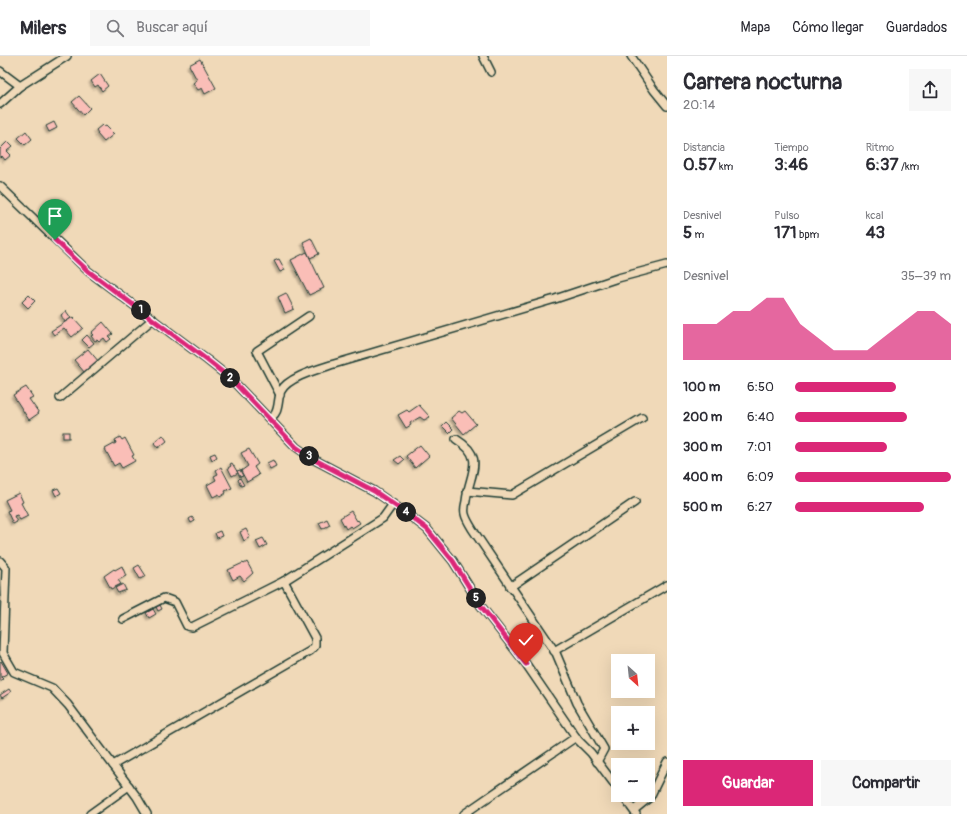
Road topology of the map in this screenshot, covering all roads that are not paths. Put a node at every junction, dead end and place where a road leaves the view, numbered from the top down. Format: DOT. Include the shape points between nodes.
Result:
graph roads {
  1 [pos="67,56"];
  2 [pos="483,56"];
  3 [pos="631,56"];
  4 [pos="0,71"];
  5 [pos="491,72"];
  6 [pos="20,86"];
  7 [pos="0,104"];
  8 [pos="667,106"];
  9 [pos="0,186"];
  10 [pos="667,265"];
  11 [pos="309,316"];
  12 [pos="153,319"];
  13 [pos="280,395"];
  14 [pos="60,398"];
  15 [pos="642,418"];
  16 [pos="270,419"];
  17 [pos="456,439"];
  18 [pos="467,491"];
  19 [pos="635,502"];
  20 [pos="393,504"];
  21 [pos="0,561"];
  22 [pos="284,581"];
  23 [pos="667,584"];
  24 [pos="510,587"];
  25 [pos="124,619"];
  26 [pos="554,651"];
  27 [pos="576,738"];
  28 [pos="597,762"];
  29 [pos="667,762"];
  30 [pos="113,765"];
  31 [pos="611,780"];
  32 [pos="129,786"];
  33 [pos="627,802"];
  34 [pos="635,812"];
  35 [pos="90,814"];
  36 [pos="148,814"];
  37 [pos="464,814"];
  1 -- 6 [label="street"];
  2 -- 5 [label="street"];
  3 -- 8 [label="street"];
  4 -- 6 [label="street"];
  6 -- 7 [label="street"];
  9 -- 12 [label="street" via="88,271"];
  10 -- 13 [label="street" via="334,364 293,380 285,386"];
  11 -- 13 [label="street" via="257,351"];
  12 -- 14 [label="street"];
  12 -- 16 [label="street" via="231,379"];
  13 -- 16 [label="street" via="276,413"];
  15 -- 18 [label="street" via="512,495"];
  16 -- 20 [label="street" via="296,447 313,459 374,491"];
  17 -- 18 [label="street" via="466,445 474,458 474,469"];
  18 -- 24 [label="street" via="464,513"];
  19 -- 24 [label="street"];
  20 -- 22 [label="street" via="383,518"];
  20 -- 27 [label="street" via="427,529 453,561 481,606 526,664"];
  21 -- 30 [label="street" via="6,568 3,653 14,672 52,688"];
  22 -- 25 [label="street" via="192,627 187,626 175,602 164,598"];
  22 -- 30 [label="street" via="315,638 315,646"];
  23 -- 26 [label="street"];
  24 -- 26 [label="street"];
  26 -- 28 [label="street" via="577,703 604,749"];
  27 -- 28 [label="street"];
  27 -- 37 [label="street"];
  28 -- 31 [label="street"];
  29 -- 34 [label="street" via="650,797"];
  30 -- 32 [label="street"];
  32 -- 35 [label="street"];
  32 -- 36 [label="street"];
  33 -- 34 [label="street"];
}
